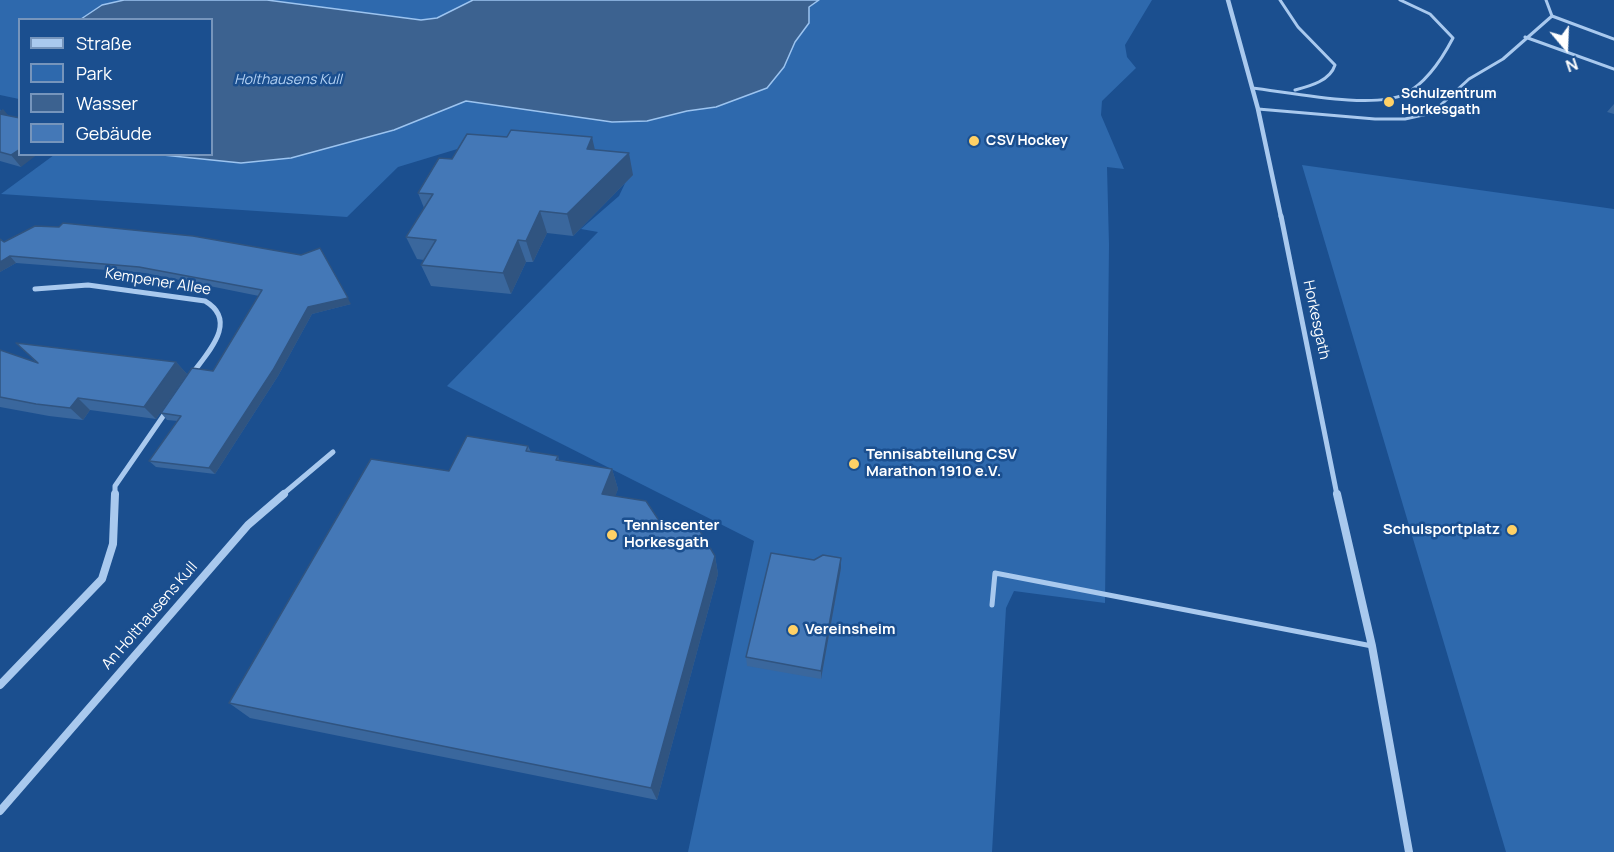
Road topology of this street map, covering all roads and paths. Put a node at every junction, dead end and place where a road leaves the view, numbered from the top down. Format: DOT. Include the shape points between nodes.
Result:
graph roads {
  1 [pos="1228,0"];
  2 [pos="1280,0"];
  3 [pos="1400,0"];
  4 [pos="1546,0"];
  5 [pos="1551,16"];
  6 [pos="1525,37"];
  7 [pos="1614,39"];
  8 [pos="1614,69"];
  9 [pos="1252,88"];
  10 [pos="1285,91"];
  11 [pos="1258,109"];
  12 [pos="35,289"];
  13 [pos="185,384"];
  14 [pos="172,402"];
  15 [pos="333,452"];
  16 [pos="992,605"];
  17 [pos="1372,646"];
  18 [pos="0,685"];
  19 [pos="0,811"];
  20 [pos="1409,852"];
  1 -- 9 [label="street, Horkesgath"];
  2 -- 10 [label="lane" via="1300,30 1335,65 1333,72 1314,85"];
  3 -- 10 [label="lane" via="1428,11 1447,27 1453,38 1444,57 1406,92 1396,97 1375,98"];
  4 -- 5 [label="lane"];
  5 -- 6 [label="lane"];
  5 -- 7 [label="lane"];
  6 -- 8 [label="lane"];
  6 -- 11 [label="lane" via="1503,59 1468,79 1432,113 1406,119 1376,119"];
  9 -- 10 [label="lane"];
  9 -- 11 [label="street, Horkesgath"];
  11 -- 17 [label="street, Horkesgath" via="1339,506"];
  12 -- 13 [label="street, Kempener Allee" via="88,285 215,305 221,313 218,338"];
  14 -- 18 [label="street" via="115,486 113,544 102,579"];
  15 -- 19 [label="street, An Holthausens Kull" via="248,525"];
  16 -- 17 [label="lane" via="995,573"];
  17 -- 20 [label="street, Horkesgath"];
}
